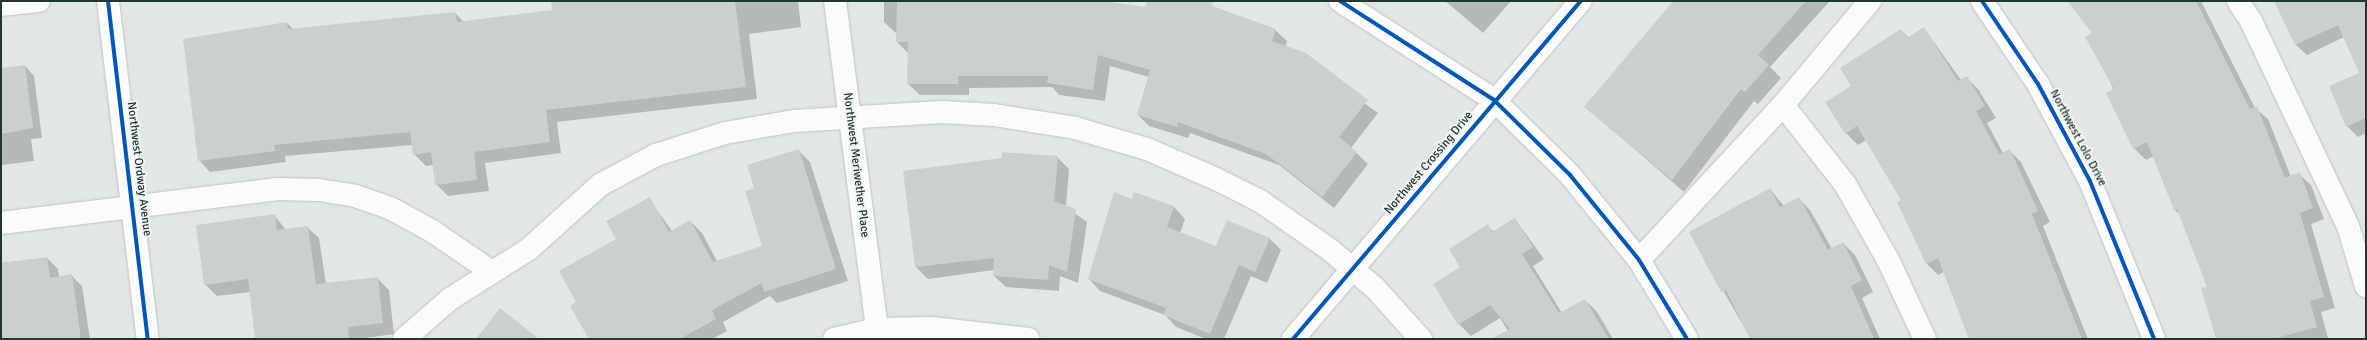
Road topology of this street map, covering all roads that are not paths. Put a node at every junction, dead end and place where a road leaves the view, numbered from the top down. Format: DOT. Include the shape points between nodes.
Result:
graph roads {
  1 [pos="39,1"];
  2 [pos="108,1"];
  3 [pos="835,1"];
  4 [pos="1340,1"];
  5 [pos="1581,1"];
  6 [pos="1870,1"];
  7 [pos="1982,1"];
  8 [pos="2238,1"];
  9 [pos="1,5"];
  10 [pos="1494,100"];
  11 [pos="1783,105"];
  12 [pos="850,116"];
  13 [pos="134,206"];
  14 [pos="1,223"];
  15 [pos="1639,260"];
  16 [pos="1353,268"];
  17 [pos="492,272"];
  18 [pos="2366,286"];
  19 [pos="877,329"];
  20 [pos="148,339"];
  21 [pos="404,339"];
  22 [pos="834,339"];
  23 [pos="1028,339"];
  24 [pos="1293,339"];
  25 [pos="1421,339"];
  26 [pos="1687,339"];
  27 [pos="1925,339"];
  28 [pos="2154,339"];
  1 -- 9 [label="street"];
  2 -- 13 [label="street, Northwest Ordway Avenue"];
  3 -- 12 [label="street, Northwest Meriwether Place"];
  4 -- 10 [label="street"];
  5 -- 10 [label="street, Northwest Crossing Drive"];
  6 -- 11 [label="street"];
  7 -- 28 [label="street, Northwest Lolo Drive" via="2038,84 2090,181"];
  8 -- 18 [label="street" via="2255,28 2348,226"];
  10 -- 15 [label="street" via="1570,175"];
  10 -- 16 [label="street, Northwest Crossing Drive"];
  11 -- 15 [label="street"];
  11 -- 27 [label="street" via="1844,184 1888,260"];
  12 -- 16 [label="street" via="967,113 1020,118 1100,134 1169,158 1246,194"];
  12 -- 17 [label="street" via="725,133 642,161 600,185 529,249"];
  12 -- 19 [label="street, Northwest Meriwether Place"];
  13 -- 14 [label="street"];
  13 -- 17 [label="street" via="276,190 334,192 392,209 432,231"];
  13 -- 20 [label="street, Northwest Ordway Avenue"];
  15 -- 26 [label="street"];
  16 -- 24 [label="street, Northwest Crossing Drive"];
  16 -- 25 [label="street"];
  17 -- 21 [label="street" via="450,299"];
  19 -- 22 [label="street"];
  19 -- 23 [label="street" via="957,329"];
}
